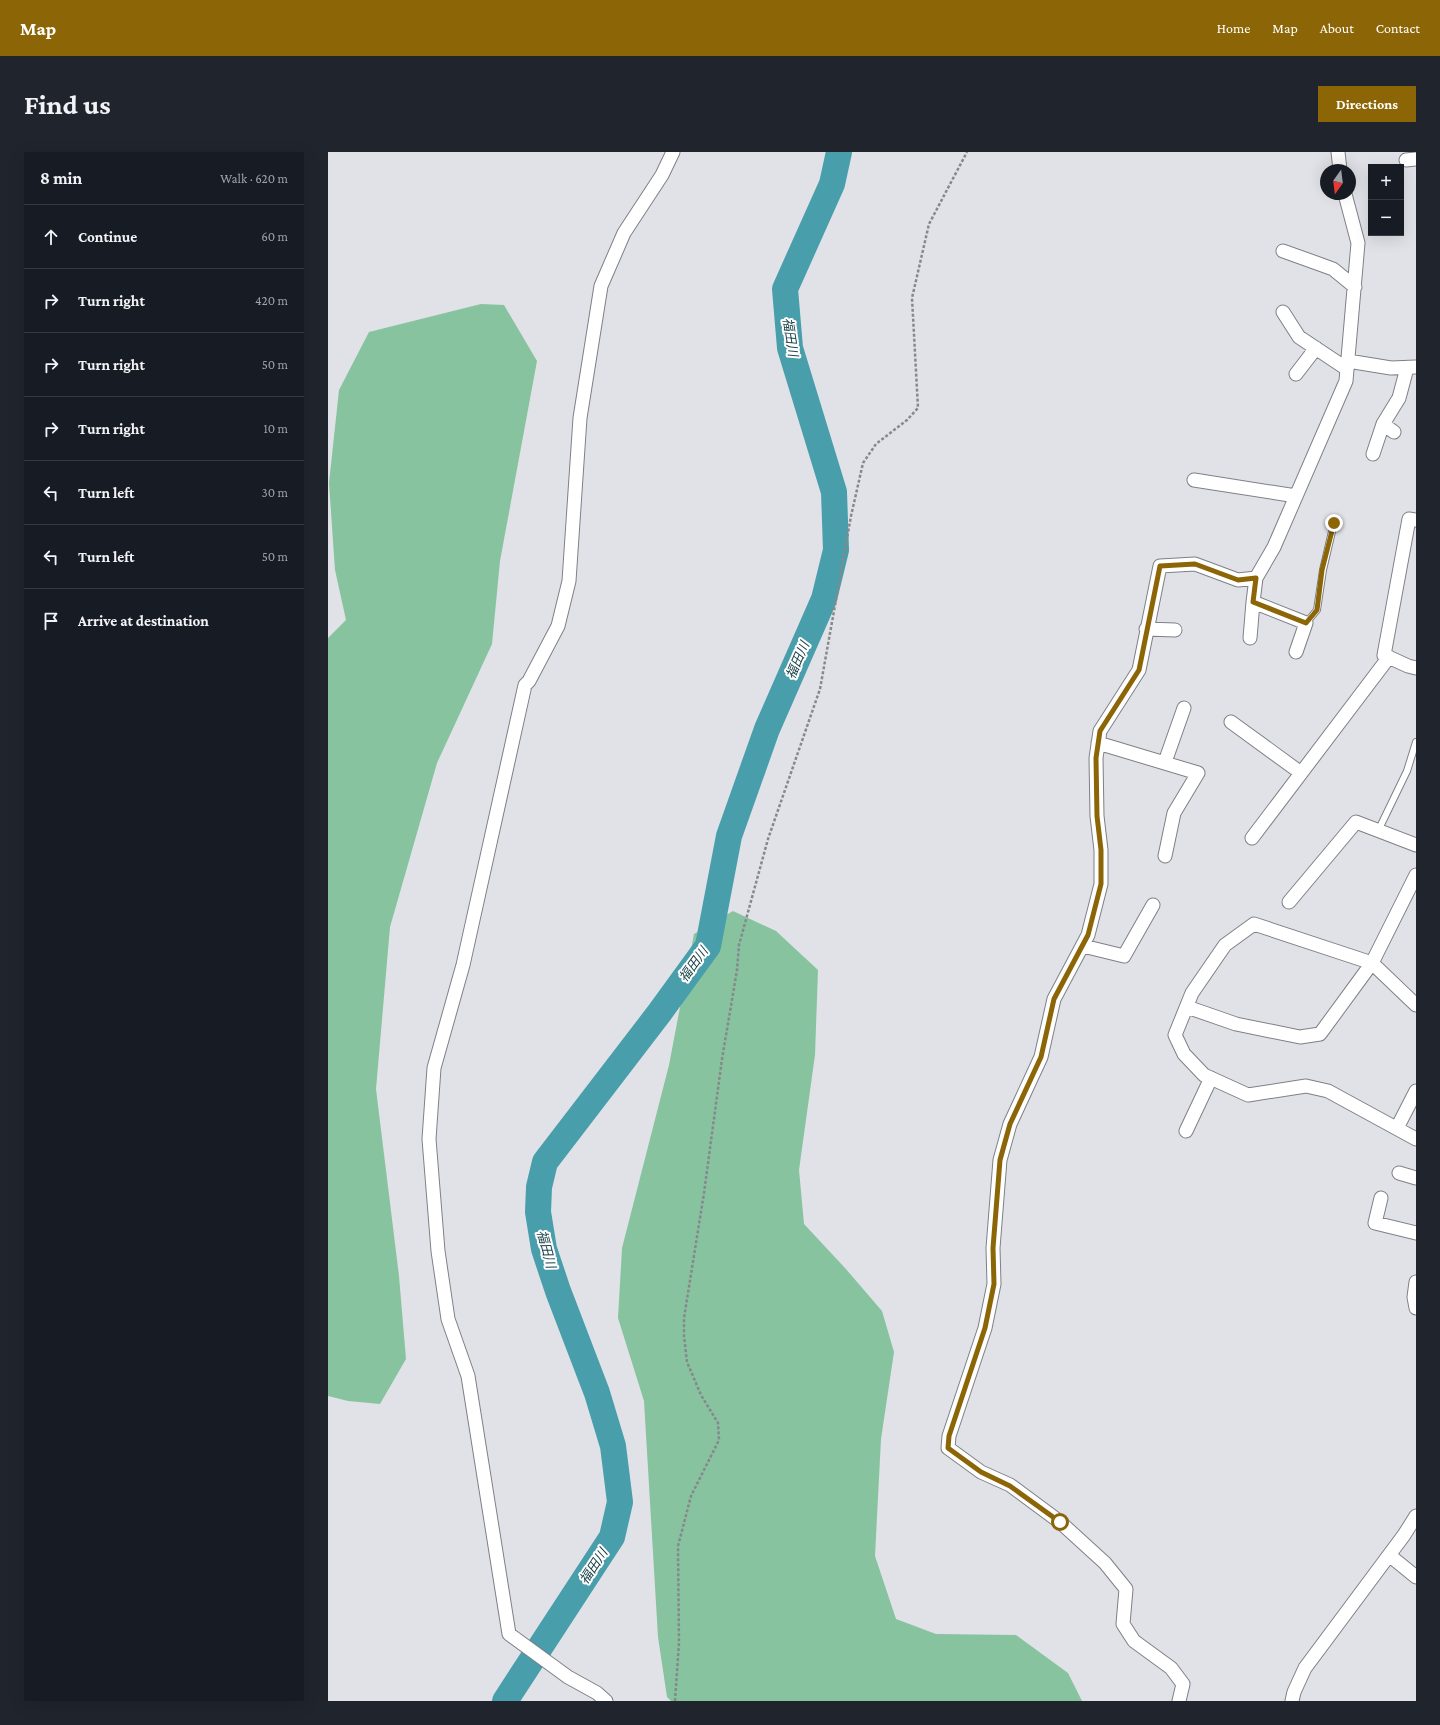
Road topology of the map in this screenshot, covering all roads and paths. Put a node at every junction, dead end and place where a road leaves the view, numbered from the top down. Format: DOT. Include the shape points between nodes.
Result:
graph roads {
  1 [pos="672,152"];
  2 [pos="967,152"];
  3 [pos="1338,152"];
  4 [pos="1339,164"];
  5 [pos="1347,200"];
  6 [pos="1283,251"];
  7 [pos="1355,287"];
  8 [pos="1283,312"];
  9 [pos="1316,348"];
  10 [pos="1348,365"];
  11 [pos="1411,367"];
  12 [pos="1296,374"];
  13 [pos="1383,424"];
  14 [pos="1394,432"];
  15 [pos="1373,454"];
  16 [pos="1194,480"];
  17 [pos="1296,496"];
  18 [pos="1416,520"];
  19 [pos="1334,523"];
  20 [pos="1256,578"];
  21 [pos="1253,602"];
  22 [pos="1306,623"];
  23 [pos="1146,629"];
  24 [pos="1175,630"];
  25 [pos="1250,638"];
  26 [pos="1296,652"];
  27 [pos="1389,657"];
  28 [pos="1416,668"];
  29 [pos="1184,708"];
  30 [pos="1231,722"];
  31 [pos="1416,742"];
  32 [pos="1098,743"];
  33 [pos="1165,762"];
  34 [pos="1301,773"];
  35 [pos="1378,831"];
  36 [pos="1252,838"];
  37 [pos="1416,845"];
  38 [pos="1166,856"];
  39 [pos="1416,875"];
  40 [pos="1290,902"];
  41 [pos="1153,905"];
  42 [pos="1083,946"];
  43 [pos="1372,963"];
  44 [pos="1416,1005"];
  45 [pos="1187,1007"];
  46 [pos="1211,1078"];
  47 [pos="1416,1091"];
  48 [pos="1397,1128"];
  49 [pos="1186,1131"];
  50 [pos="1416,1138"];
  51 [pos="1399,1173"];
  52 [pos="1416,1178"];
  53 [pos="1381,1198"];
  54 [pos="1416,1233"];
  55 [pos="1416,1282"];
  56 [pos="1416,1308"];
  57 [pos="1416,1516"];
  58 [pos="1389,1555"];
  59 [pos="1416,1577"];
  60 [pos="606,1701"];
  61 [pos="675,1701"];
  62 [pos="1179,1701"];
  63 [pos="1292,1701"];
  1 -- 60 [label="street" via="662,175 624,233 601,286 580,418 569,581 558,626 525,685 463,965 434,1068 429,1139 438,1250 448,1319 468,1376 509,1634 518,1643"];
  2 -- 61 [label="path" via="929,224 912,298 918,408 876,444 864,463 851,516 820,690 768,839 739,945 684,1318 687,1362 701,1395 718,1423 719,1440 691,1496 678,1546 679,1644"];
  3 -- 4 [label="street"];
  5 -- 7 [label="street" via="1358,243"];
  6 -- 7 [label="street" via="1333,269"];
  7 -- 10 [label="street"];
  8 -- 9 [label="street" via="1299,337"];
  9 -- 10 [label="street"];
  9 -- 12 [label="street"];
  10 -- 11 [label="street"];
  10 -- 17 [label="street" via="1346,381"];
  11 -- 13 [label="street" via="1399,398"];
  13 -- 14 [label="street"];
  13 -- 15 [label="street"];
  16 -- 17 [label="street"];
  17 -- 20 [label="street" via="1274,547"];
  18 -- 27 [label="street" via="1409,519 1405,536 1384,655"];
  19 -- 22 [label="lane" via="1322,570 1317,610"];
  20 -- 21 [label="street"];
  20 -- 23 [label="street" via="1238,580 1195,564 1160,566"];
  21 -- 22 [label="street"];
  21 -- 25 [label="street"];
  22 -- 26 [label="street"];
  23 -- 24 [label="street"];
  23 -- 32 [label="street" via="1139,670 1100,731"];
  27 -- 28 [label="street"];
  27 -- 34 [label="street"];
  29 -- 33 [label="street"];
  30 -- 34 [label="street"];
  31 -- 35 [label="lane" via="1407,771"];
  32 -- 33 [label="street"];
  32 -- 42 [label="street" via="1097,816 1101,884"];
  33 -- 38 [label="street" via="1198,773 1174,813"];
  34 -- 36 [label="street"];
  35 -- 37 [label="street"];
  35 -- 40 [label="street" via="1356,822"];
  39 -- 43 [label="street"];
  41 -- 42 [label="street" via="1124,956"];
  42 -- 62 [label="street" via="1054,999 1041,1057 1010,1124 1000,1160 993,1248 994,1284 985,1328 949,1436 948,1448 981,1472 1010,1486 1060,1522 1105,1563 1126,1589 1123,1624 1134,1641 1171,1668 1183,1684"];
  43 -- 44 [label="street"];
  43 -- 45 [label="street" via="1320,1034 1300,1037 1236,1024"];
  43 -- 45 [label="street" via="1254,924 1225,945 1192,993"];
  45 -- 46 [label="street" via="1175,1035 1184,1054 1204,1075"];
  46 -- 48 [label="street" via="1248,1095 1306,1086 1328,1091"];
  46 -- 49 [label="street"];
  47 -- 48 [label="street"];
  48 -- 50 [label="street"];
  51 -- 52 [label="street"];
  53 -- 54 [label="street" via="1375,1223"];
  55 -- 56 [label="street"];
  57 -- 58 [label="street"];
  58 -- 59 [label="street"];
  58 -- 63 [label="street" via="1305,1668"];
}
